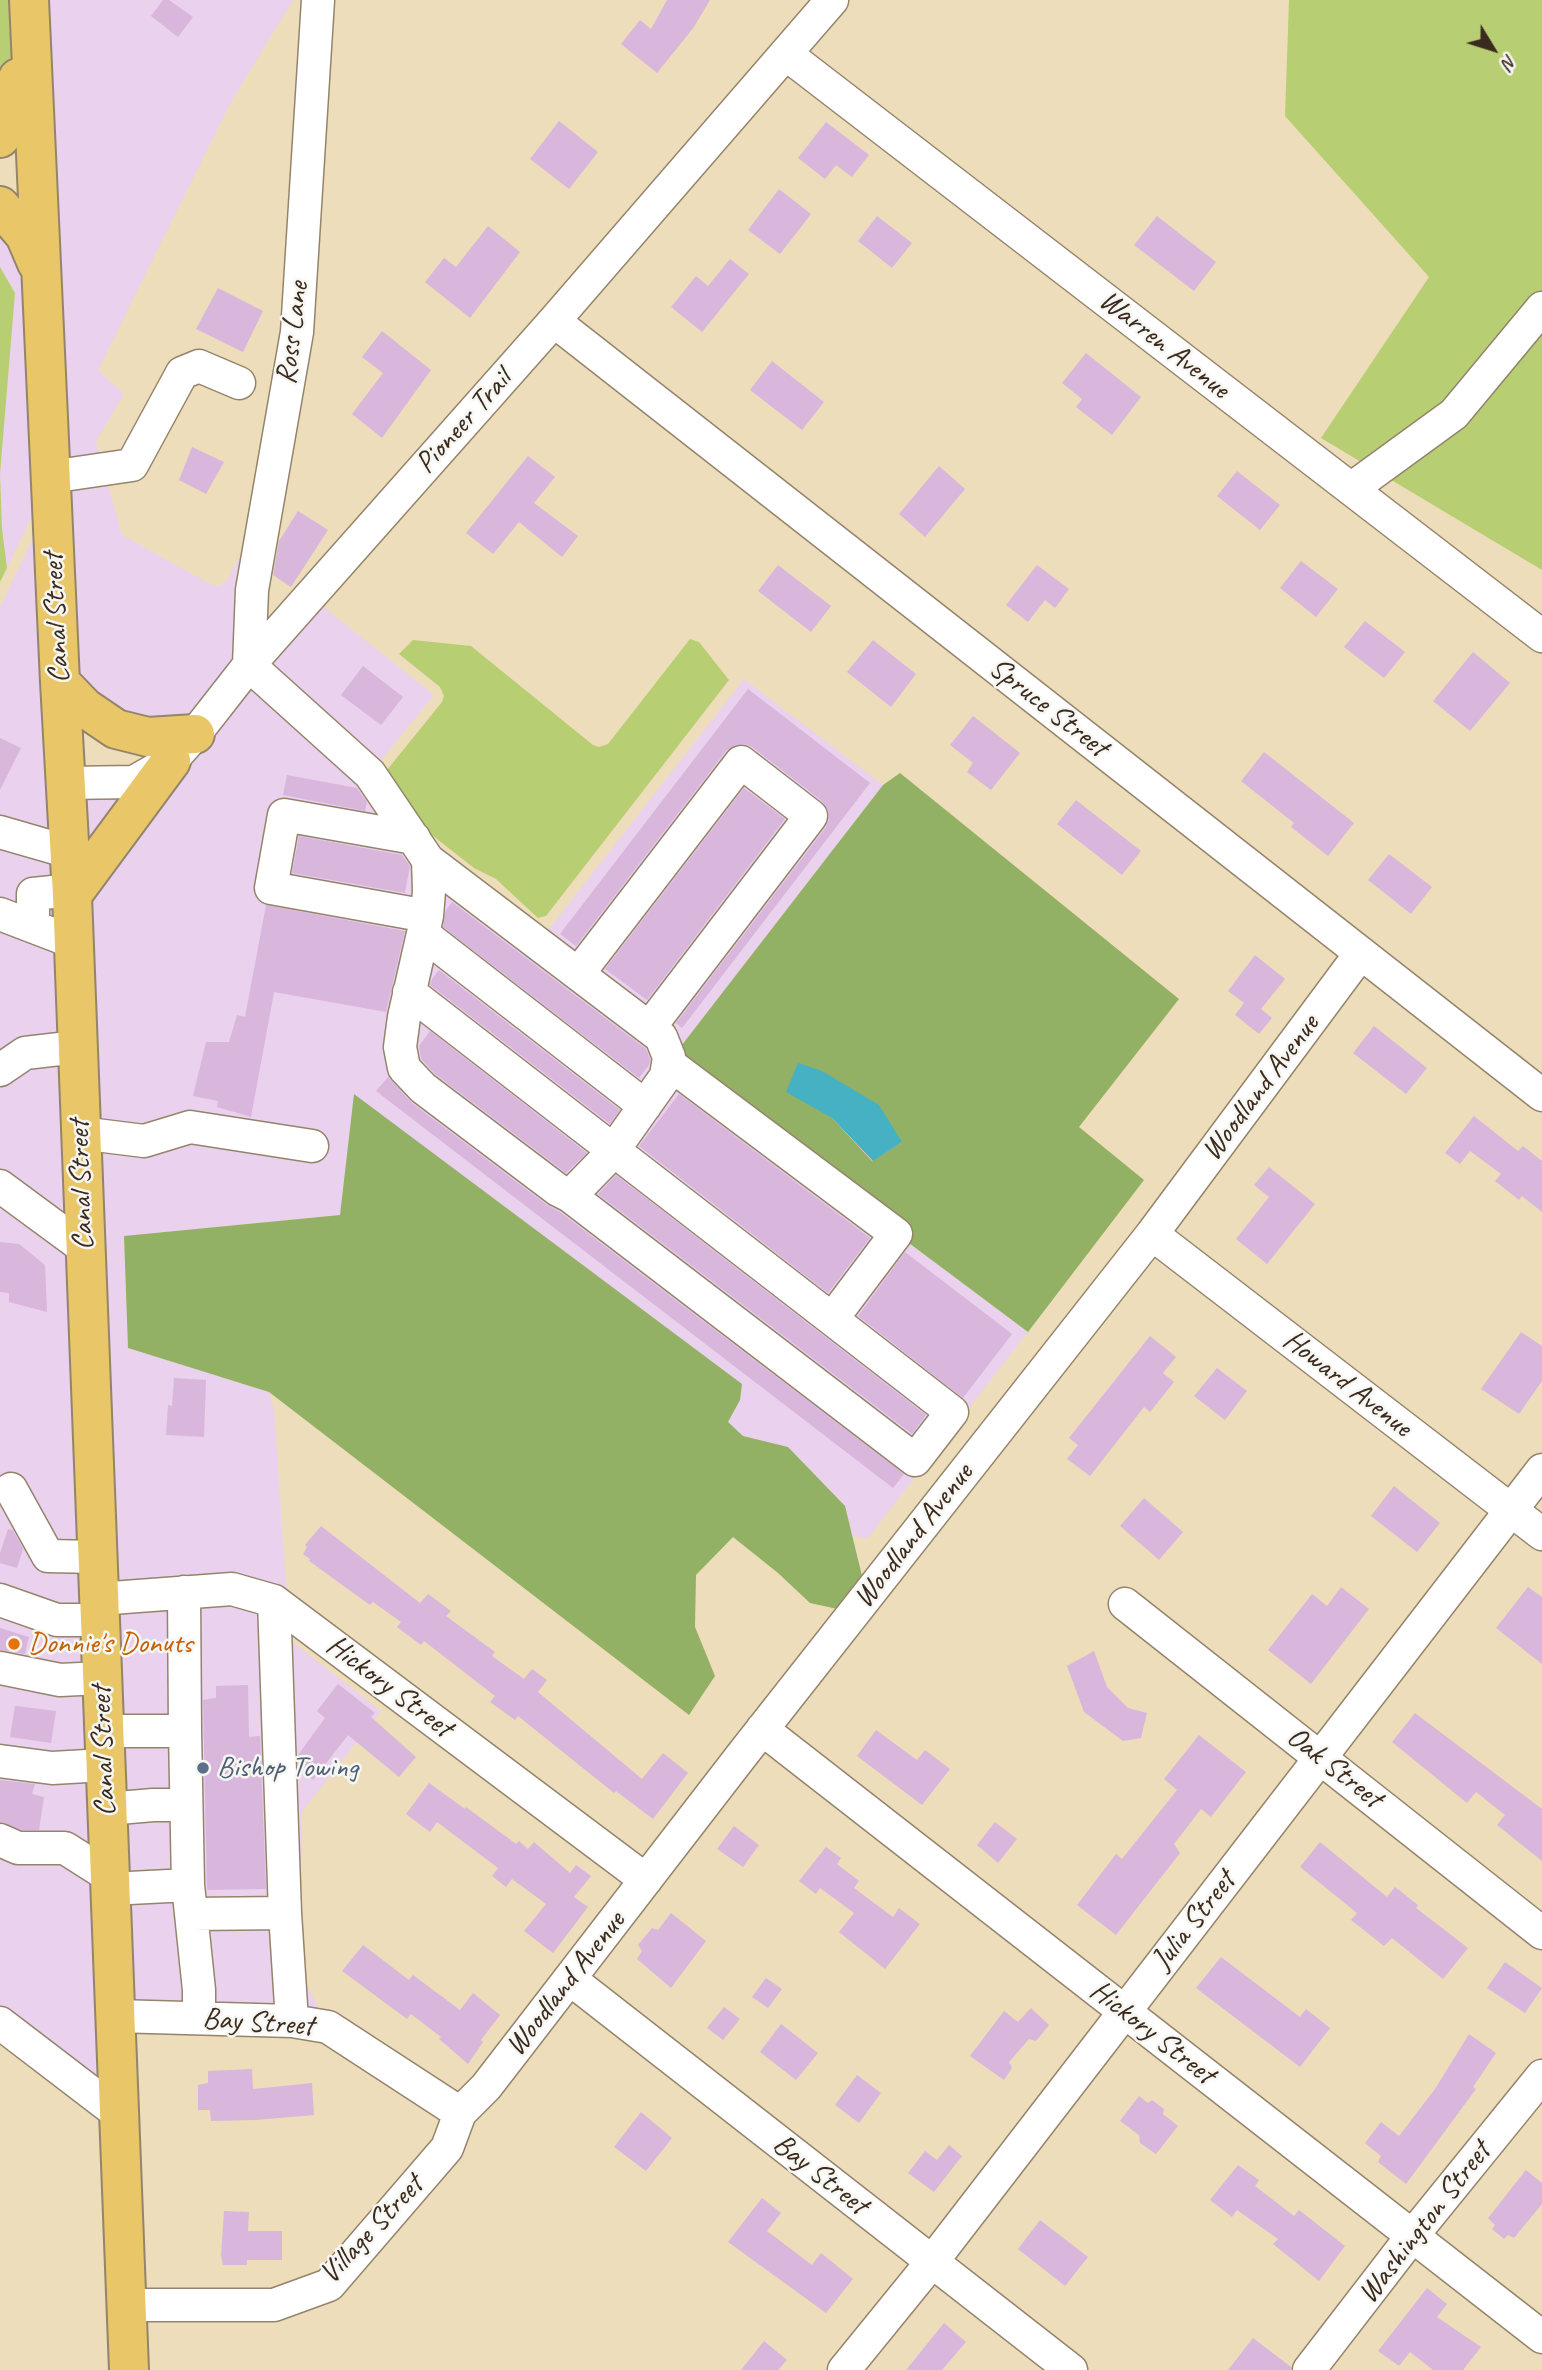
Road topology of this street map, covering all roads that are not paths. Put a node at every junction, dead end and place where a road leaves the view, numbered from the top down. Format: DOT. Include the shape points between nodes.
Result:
graph roads {
  1 [pos="318,0"];
  2 [pos="832,0"];
  3 [pos="29,9"];
  4 [pos="786,54"];
  5 [pos="0,138"];
  6 [pos="0,180"];
  7 [pos="37,186"];
  8 [pos="0,206"];
  9 [pos="41,272"];
  10 [pos="1542,307"];
  11 [pos="554,321"];
  12 [pos="239,383"];
  13 [pos="50,477"];
  14 [pos="1351,489"];
  15 [pos="1542,636"];
  16 [pos="249,664"];
  17 [pos="60,682"];
  18 [pos="183,748"];
  19 [pos="65,782"];
  20 [pos="0,832"];
  21 [pos="421,849"];
  22 [pos="69,852"];
  23 [pos="72,893"];
  24 [pos="0,914"];
  25 [pos="425,925"];
  26 [pos="33,926"];
  27 [pos="74,942"];
  28 [pos="1361,953"];
  29 [pos="578,974"];
  30 [pos="410,992"];
  31 [pos="649,1028"];
  32 [pos="77,1047"];
  33 [pos="668,1063"];
  34 [pos="0,1070"];
  35 [pos="1542,1095"];
  36 [pos="645,1106"];
  37 [pos="80,1133"];
  38 [pos="312,1146"];
  39 [pos="613,1150"];
  40 [pos="0,1186"];
  41 [pos="570,1196"];
  42 [pos="1152,1234"];
  43 [pos="84,1248"];
  44 [pos="832,1319"];
  45 [pos="1542,1469"];
  46 [pos="11,1489"];
  47 [pos="1510,1510"];
  48 [pos="1542,1534"];
  49 [pos="97,1557"];
  50 [pos="184,1592"];
  51 [pos="0,1600"];
  52 [pos="274,1601"];
  53 [pos="1125,1604"];
  54 [pos="99,1609"];
  55 [pos="0,1668"];
  56 [pos="101,1678"];
  57 [pos="762,1729"];
  58 [pos="185,1731"];
  59 [pos="104,1748"];
  60 [pos="1321,1759"];
  61 [pos="0,1762"];
  62 [pos="186,1805"];
  63 [pos="107,1810"];
  64 [pos="0,1840"];
  65 [pos="646,1880"];
  66 [pos="110,1883"];
  67 [pos="190,1899"];
  68 [pos="285,1913"];
  69 [pos="1542,1933"];
  70 [pos="570,1979"];
  71 [pos="1124,2011"];
  72 [pos="115,2017"];
  73 [pos="199,2018"];
  74 [pos="292,2021"];
  75 [pos="0,2023"];
  76 [pos="1542,2076"];
  77 [pos="460,2113"];
  78 [pos="119,2114"];
  79 [pos="1413,2235"];
  80 [pos="931,2263"];
  81 [pos="127,2305"];
  82 [pos="1542,2337"];
  83 [pos="129,2370"];
  84 [pos="844,2370"];
  85 [pos="1071,2370"];
  86 [pos="1309,2370"];
  1 -- 16 [label="street, Ross Lane" via="296,332 252,590"];
  2 -- 4 [label="street, Pioneer Trail"];
  3 -- 5 [label="main road" via="14,117"];
  3 -- 7 [label="main road, Canal Street"];
  4 -- 11 [label="street, Pioneer Trail"];
  4 -- 14 [label="street, Warren Avenue"];
  6 -- 7 [label="main road"];
  7 -- 9 [label="main road, Canal Street"];
  8 -- 9 [label="main road" via="25,235"];
  9 -- 13 [label="main road, Canal Street"];
  10 -- 14 [label="street" via="1454,414"];
  11 -- 16 [label="street, Pioneer Trail"];
  11 -- 28 [label="street, Spruce Street"];
  12 -- 13 [label="street" via="199,366 182,373 132,465"];
  13 -- 17 [label="main road, Canal Street"];
  14 -- 15 [label="street, Warren Avenue"];
  16 -- 18 [label="street, Pioneer Trail"];
  16 -- 21 [label="street" via="370,774"];
  17 -- 18 [label="main road" via="85,708 116,729"];
  17 -- 19 [label="main road, Canal Street"];
  18 -- 19 [label="street, Pioneer Trail" via="134,782"];
  18 -- 23 [label="main road"];
  19 -- 22 [label="main road, Canal Street"];
  20 -- 22 [label="street"];
  21 -- 25 [label="street" via="429,891"];
  21 -- 25 [label="street" via="284,815 271,888"];
  21 -- 29 [label="street"];
  22 -- 23 [label="main road, Canal Street"];
  23 -- 26 [label="street" via="33,894"];
  23 -- 27 [label="main road, Canal Street"];
  24 -- 26 [label="street"];
  25 -- 30 [label="street"];
  25 -- 36 [label="street"];
  26 -- 27 [label="street"];
  27 -- 32 [label="main road, Canal Street"];
  28 -- 35 [label="street, Spruce Street"];
  28 -- 42 [label="street, Woodland Avenue"];
  29 -- 31 [label="street"];
  29 -- 31 [label="street" via="741,762 811,816"];
  30 -- 39 [label="street"];
  30 -- 41 [label="street" via="400,1047 404,1068 423,1088"];
  31 -- 33 [label="street" via="661,1037"];
  32 -- 34 [label="street" via="25,1053"];
  32 -- 37 [label="main road, Canal Street"];
  33 -- 36 [label="street" via="666,1076"];
  33 -- 44 [label="street" via="896,1234"];
  36 -- 39 [label="street"];
  37 -- 38 [label="street" via="144,1140 190,1127"];
  37 -- 43 [label="main road, Canal Street"];
  39 -- 41 [label="street"];
  39 -- 44 [label="street"];
  40 -- 43 [label="street"];
  41 -- 44 [label="street" via="915,1460 952,1412"];
  42 -- 47 [label="street, Howard Avenue"];
  42 -- 57 [label="street, Woodland Avenue"];
  43 -- 49 [label="main road, Canal Street"];
  45 -- 47 [label="street, Julia Street"];
  46 -- 49 [label="street" via="48,1556"];
  47 -- 48 [label="street, Howard Avenue"];
  47 -- 60 [label="street, Julia Street"];
  49 -- 54 [label="main road, Canal Street"];
  50 -- 52 [label="street, Hickory Street" via="232,1589"];
  50 -- 54 [label="street, Hickory Street"];
  50 -- 58 [label="street"];
  51 -- 54 [label="street, Hickory Street" via="57,1620"];
  52 -- 65 [label="street, Hickory Street"];
  52 -- 68 [label="street"];
  53 -- 60 [label="street, Oak Street"];
  54 -- 56 [label="main road, Canal Street"];
  55 -- 56 [label="street" via="60,1680"];
  56 -- 59 [label="main road, Canal Street"];
  57 -- 65 [label="street, Woodland Avenue"];
  57 -- 71 [label="street, Hickory Street"];
  58 -- 59 [label="street"];
  58 -- 62 [label="street"];
  59 -- 61 [label="street" via="51,1768"];
  59 -- 63 [label="main road, Canal Street"];
  60 -- 69 [label="street, Oak Street"];
  60 -- 71 [label="street, Julia Street"];
  62 -- 63 [label="street"];
  62 -- 67 [label="street"];
  63 -- 66 [label="main road, Canal Street"];
  64 -- 66 [label="street" via="18,1847 65,1848"];
  65 -- 70 [label="street, Woodland Avenue"];
  66 -- 67 [label="street"];
  66 -- 72 [label="main road, Canal Street"];
  67 -- 68 [label="street"];
  67 -- 73 [label="street"];
  68 -- 74 [label="street"];
  70 -- 77 [label="street, Woodland Avenue" via="486,2087"];
  70 -- 80 [label="street, Bay Street"];
  71 -- 79 [label="street, Hickory Street"];
  71 -- 80 [label="street, Julia Street"];
  72 -- 73 [label="street, Bay Street"];
  72 -- 78 [label="main road, Canal Street"];
  73 -- 74 [label="street, Bay Street"];
  74 -- 77 [label="street, Bay Street" via="328,2027"];
  75 -- 78 [label="street"];
  76 -- 79 [label="street, Washington Street"];
  77 -- 81 [label="street, Village Street" via="447,2148 330,2285 274,2305"];
  78 -- 81 [label="main road, Canal Street"];
  79 -- 82 [label="street, Hickory Street"];
  79 -- 86 [label="street, Washington Street"];
  80 -- 84 [label="street, Julia Street"];
  80 -- 85 [label="street, Bay Street"];
  81 -- 83 [label="main road, Canal Street"];
}
